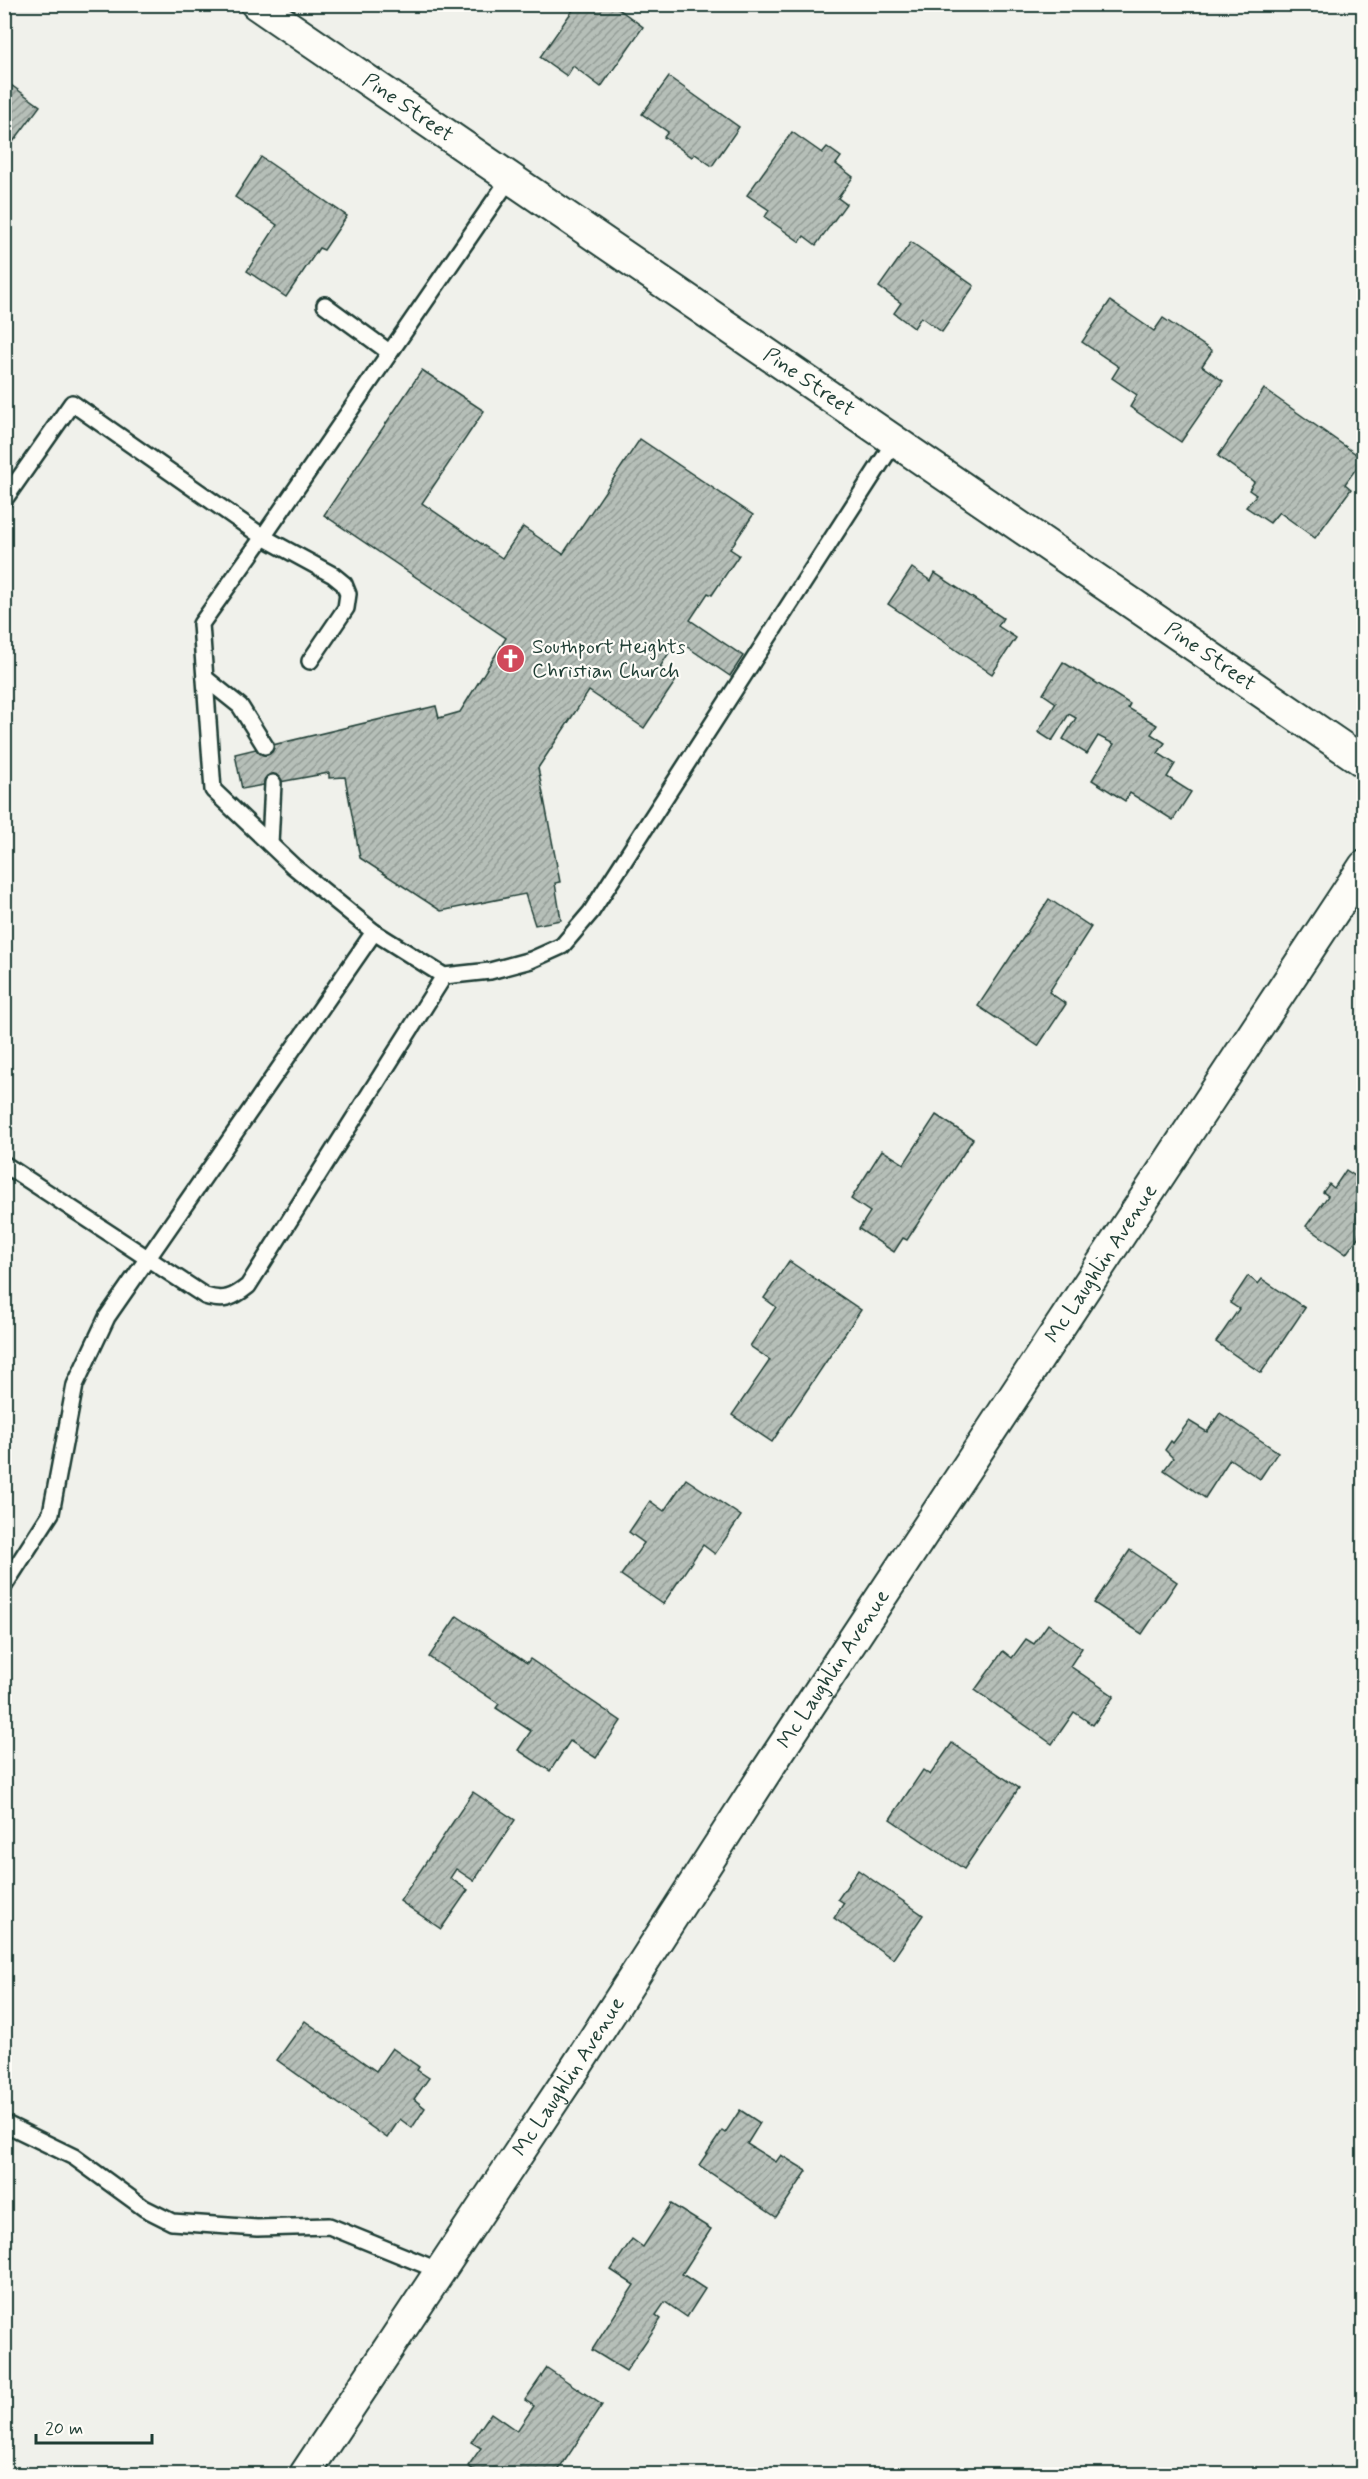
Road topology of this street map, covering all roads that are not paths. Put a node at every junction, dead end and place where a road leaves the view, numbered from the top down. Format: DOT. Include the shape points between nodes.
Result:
graph roads {
  1 [pos="256,4"];
  2 [pos="510,178"];
  3 [pos="326,305"];
  4 [pos="389,352"];
  5 [pos="895,441"];
  6 [pos="4,500"];
  7 [pos="263,537"];
  8 [pos="310,661"];
  9 [pos="205,678"];
  10 [pos="265,746"];
  11 [pos="1364,762"];
  12 [pos="273,783"];
  13 [pos="270,843"];
  14 [pos="1364,866"];
  15 [pos="374,932"];
  16 [pos="444,976"];
  17 [pos="4,1164"];
  18 [pos="147,1257"];
  19 [pos="4,1586"];
  20 [pos="4,2123"];
  21 [pos="440,2271"];
  22 [pos="305,2475"];
  1 -- 2 [label="street, Pine Street"];
  2 -- 4 [label="lane"];
  2 -- 5 [label="street, Pine Street"];
  3 -- 4 [label="lane"];
  4 -- 7 [label="lane"];
  5 -- 11 [label="street, Pine Street"];
  5 -- 16 [label="lane" via="591,912 562,946 531,960 490,971"];
  6 -- 7 [label="lane" via="72,403"];
  7 -- 8 [label="lane" via="333,575 344,584 348,594 346,608"];
  7 -- 9 [label="lane" via="201,624"];
  9 -- 10 [label="lane" via="240,706"];
  9 -- 13 [label="lane" via="213,790"];
  12 -- 13 [label="lane"];
  13 -- 15 [label="lane"];
  14 -- 21 [label="street, Mc Laughlin Avenue"];
  15 -- 16 [label="lane"];
  15 -- 18 [label="lane"];
  16 -- 18 [label="lane" via="248,1286 235,1297 220,1300 205,1296"];
  17 -- 18 [label="lane"];
  18 -- 19 [label="lane" via="107,1317 75,1385 51,1513"];
  20 -- 21 [label="lane" via="74,2157 144,2208 172,2222 256,2228 329,2226"];
  21 -- 22 [label="street, Mc Laughlin Avenue"];
}
